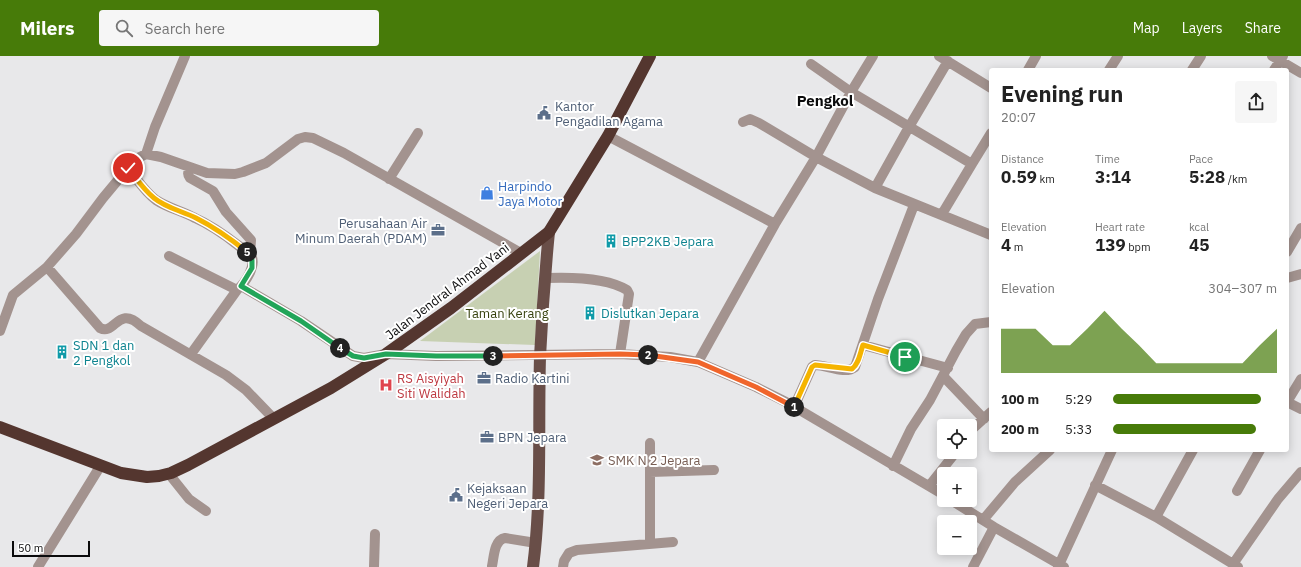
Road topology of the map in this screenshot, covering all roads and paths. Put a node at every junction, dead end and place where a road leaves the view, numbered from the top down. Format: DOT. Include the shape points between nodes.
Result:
graph roads {
  1 [pos="185,56"];
  2 [pos="650,56"];
  3 [pos="873,56"];
  4 [pos="1036,56"];
  5 [pos="1118,56"];
  6 [pos="1201,56"];
  7 [pos="1278,57"];
  8 [pos="943,59"];
  9 [pos="811,64"];
  10 [pos="1029,68"];
  11 [pos="1110,68"];
  12 [pos="1193,68"];
  13 [pos="1275,68"];
  14 [pos="1301,73"];
  15 [pos="989,87"];
  16 [pos="851,92"];
  17 [pos="743,122"];
  18 [pos="909,127"];
  19 [pos="418,133"];
  20 [pos="608,136"];
  21 [pos="989,136"];
  22 [pos="146,154"];
  23 [pos="816,157"];
  24 [pos="972,164"];
  25 [pos="128,168"];
  26 [pos="190,168"];
  27 [pos="389,179"];
  28 [pos="875,188"];
  29 [pos="914,205"];
  30 [pos="942,214"];
  31 [pos="775,224"];
  32 [pos="1301,228"];
  33 [pos="549,232"];
  34 [pos="989,233"];
  35 [pos="1289,249"];
  36 [pos="521,253"];
  37 [pos="250,255"];
  38 [pos="169,256"];
  39 [pos="47,267"];
  40 [pos="1301,274"];
  41 [pos="1289,277"];
  42 [pos="545,278"];
  43 [pos="239,288"];
  44 [pos="989,322"];
  45 [pos="0,331"];
  46 [pos="863,345"];
  47 [pos="190,354"];
  48 [pos="386,354"];
  49 [pos="620,354"];
  50 [pos="540,356"];
  51 [pos="698,362"];
  52 [pos="946,372"];
  53 [pos="1301,379"];
  54 [pos="1289,399"];
  55 [pos="1289,403"];
  56 [pos="794,407"];
  57 [pos="1301,409"];
  58 [pos="987,416"];
  59 [pos="274,419"];
  60 [pos="977,425"];
  61 [pos="0,427"];
  62 [pos="650,442"];
  63 [pos="1048,452"];
  64 [pos="1111,452"];
  65 [pos="1192,452"];
  66 [pos="1259,452"];
  67 [pos="950,459"];
  68 [pos="101,465"];
  69 [pos="893,466"];
  70 [pos="714,470"];
  71 [pos="650,472"];
  72 [pos="1301,472"];
  73 [pos="170,474"];
  74 [pos="929,486"];
  75 [pos="1095,486"];
  76 [pos="937,491"];
  77 [pos="1237,491"];
  78 [pos="962,507"];
  79 [pos="206,511"];
  80 [pos="1156,517"];
  81 [pos="983,520"];
  82 [pos="994,527"];
  83 [pos="375,534"];
  84 [pos="673,542"];
  85 [pos="536,543"];
  86 [pos="650,543"];
  87 [pos="1236,565"];
  88 [pos="492,566"];
  89 [pos="1060,566"];
  90 [pos="38,567"];
  91 [pos="374,567"];
  92 [pos="533,567"];
  93 [pos="564,567"];
  94 [pos="973,567"];
  1 -- 22 [label="street"];
  2 -- 20 [label="highway, Jalan Jendral Ahmad Yani"];
  3 -- 16 [label="street"];
  4 -- 10 [label="street"];
  5 -- 11 [label="street"];
  6 -- 12 [label="street"];
  7 -- 13 [label="street"];
  7 -- 14 [label="street"];
  8 -- 15 [label="street"];
  8 -- 18 [label="street"];
  9 -- 16 [label="street"];
  16 -- 18 [label="street"];
  16 -- 23 [label="street"];
  17 -- 23 [label="street" via="750,120 759,123"];
  18 -- 24 [label="street"];
  18 -- 28 [label="street"];
  19 -- 27 [label="street"];
  20 -- 31 [label="street"];
  20 -- 33 [label="highway, Jalan Jendral Ahmad Yani"];
  21 -- 24 [label="street"];
  22 -- 25 [label="street"];
  22 -- 26 [label="street"];
  23 -- 28 [label="street"];
  23 -- 31 [label="street"];
  24 -- 30 [label="street"];
  25 -- 37 [label="street" via="154,198 228,237"];
  25 -- 39 [label="street"];
  26 -- 27 [label="street" via="207,173 236,174 266,163 298,139 308,137 344,153"];
  26 -- 37 [label="street" via="190,178 213,191 226,212 251,240"];
  27 -- 36 [label="street"];
  28 -- 29 [label="street"];
  29 -- 30 [label="street"];
  29 -- 46 [label="street"];
  30 -- 34 [label="street"];
  31 -- 51 [label="street"];
  32 -- 35 [label="street"];
  33 -- 36 [label="highway, Jalan Jendral Ahmad Yani"];
  33 -- 42 [label="main road"];
  36 -- 48 [label="highway, Jalan Jendral Ahmad Yani"];
  37 -- 43 [label="street" via="252,268"];
  38 -- 43 [label="street"];
  39 -- 45 [label="street" via="12,295"];
  39 -- 47 [label="street" via="102,330 127,318"];
  40 -- 41 [label="street"];
  42 -- 49 [label="street" via="579,277 627,290 629,294"];
  42 -- 50 [label="main road"];
  43 -- 47 [label="street"];
  43 -- 48 [label="street" via="301,321 353,356 364,358"];
  44 -- 52 [label="street" via="972,326"];
  46 -- 52 [label="street"];
  46 -- 56 [label="street" via="857,363 852,369 815,365 812,367"];
  47 -- 59 [label="street" via="246,390"];
  48 -- 50 [label="street"];
  48 -- 59 [label="highway, Jalan Jendral Ahmad Yani"];
  49 -- 50 [label="street"];
  49 -- 51 [label="street" via="670,357"];
  50 -- 85 [label="main road"];
  51 -- 56 [label="street"];
  52 -- 58 [label="street"];
  52 -- 69 [label="street" via="911,429"];
  53 -- 54 [label="street"];
  55 -- 57 [label="street"];
  56 -- 69 [label="street"];
  58 -- 60 [label="street"];
  59 -- 73 [label="highway, Jalan Jendral Ahmad Yani"];
  61 -- 68 [label="highway, Jalan Jendral Ahmad Yani"];
  62 -- 71 [label="street"];
  63 -- 81 [label="street" via="1016,482"];
  64 -- 75 [label="street"];
  65 -- 80 [label="street"];
  66 -- 77 [label="street"];
  67 -- 74 [label="street"];
  68 -- 73 [label="highway, Jalan Jendral Ahmad Yani" via="135,476"];
  68 -- 90 [label="street"];
  69 -- 74 [label="street"];
  70 -- 71 [label="street"];
  71 -- 86 [label="street"];
  72 -- 87 [label="street" via="1278,498"];
  73 -- 79 [label="street" via="189,499"];
  74 -- 76 [label="street"];
  75 -- 80 [label="street"];
  75 -- 89 [label="street"];
  78 -- 81 [label="street"];
  80 -- 87 [label="street"];
  81 -- 82 [label="street"];
  82 -- 89 [label="street"];
  82 -- 94 [label="street"];
  83 -- 91 [label="street"];
  84 -- 86 [label="street"];
  85 -- 88 [label="street" via="501,539 497,543"];
  85 -- 92 [label="main road"];
  86 -- 93 [label="street" via="577,550 568,553"];
}
